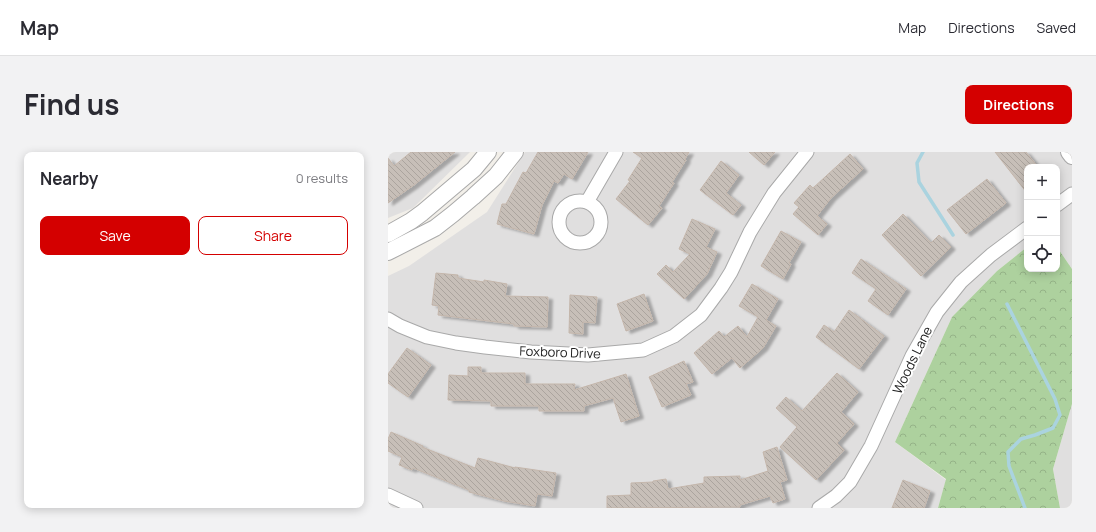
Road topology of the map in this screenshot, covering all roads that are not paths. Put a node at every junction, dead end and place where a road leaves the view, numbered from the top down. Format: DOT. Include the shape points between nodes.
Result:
graph roads {
  1 [pos="488,152"];
  2 [pos="515,152"];
  3 [pos="616,152"];
  4 [pos="806,152"];
  5 [pos="1069,152"];
  6 [pos="1072,156"];
  7 [pos="1072,194"];
  8 [pos="587,202"];
  9 [pos="1060,203"];
  10 [pos="1024,230"];
  11 [pos="388,234"];
  12 [pos="388,252"];
  13 [pos="388,319"];
  14 [pos="388,494"];
  15 [pos="416,508"];
  16 [pos="819,508"];
  1 -- 11 [label="street" via="474,169 422,213"];
  2 -- 12 [label="street" via="496,176 453,214 434,228"];
  3 -- 8 [label="street"];
  4 -- 13 [label="street, Foxboro Drive" via="774,193 750,232 731,272 701,315 674,336 643,350 588,355 486,348 427,337"];
  5 -- 6 [label="street"];
  7 -- 9 [label="street"];
  10 -- 16 [label="street, Woods Lane" via="961,282 937,312 912,356 872,446 850,482"];
  14 -- 15 [label="street"];
}
